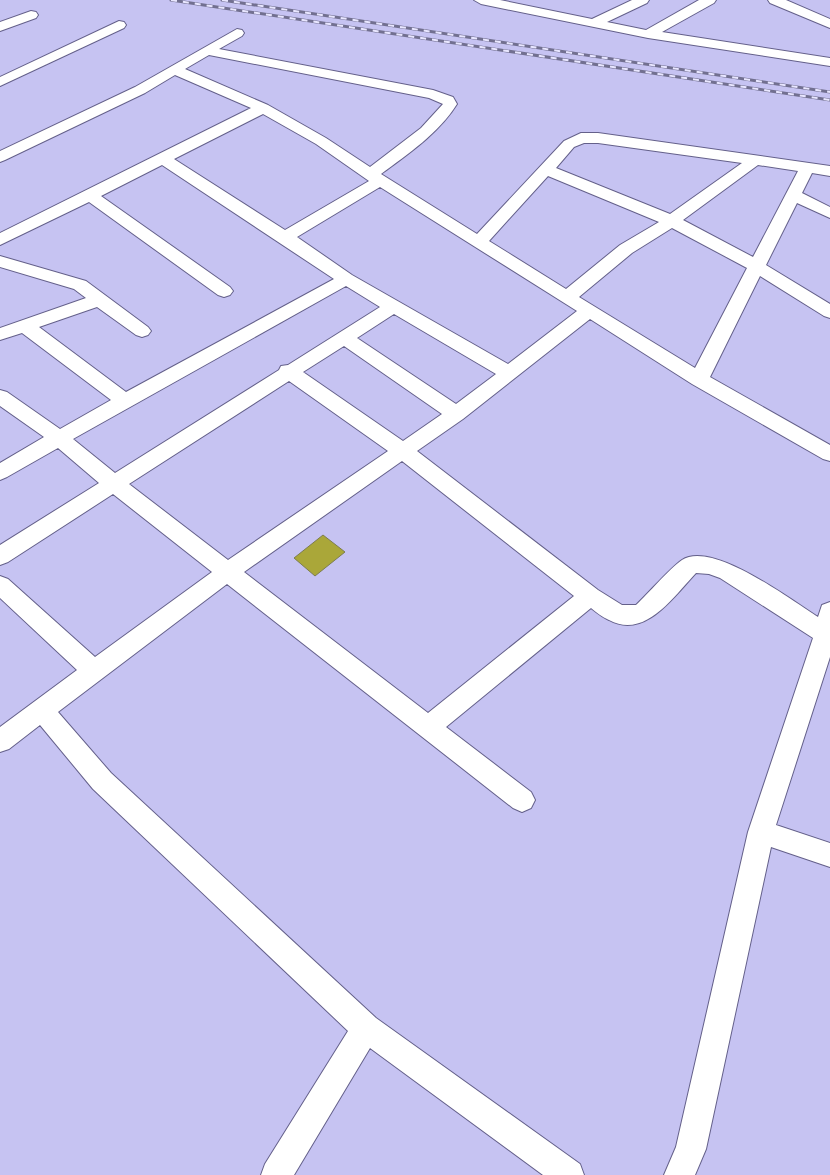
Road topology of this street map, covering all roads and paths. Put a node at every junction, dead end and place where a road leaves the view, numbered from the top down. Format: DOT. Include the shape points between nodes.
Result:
graph roads {
  1 [pos="481,0"];
  2 [pos="642,0"];
  3 [pos="709,0"];
  4 [pos="775,0"];
  5 [pos="517,3"];
  6 [pos="31,15"];
  7 [pos="594,23"];
  8 [pos="830,24"];
  9 [pos="119,25"];
  10 [pos="0,27"];
  11 [pos="237,33"];
  12 [pos="648,34"];
  13 [pos="207,51"];
  14 [pos="830,62"];
  15 [pos="175,70"];
  16 [pos="0,82"];
  17 [pos="263,108"];
  18 [pos="0,157"];
  19 [pos="163,158"];
  20 [pos="756,160"];
  21 [pos="807,168"];
  22 [pos="547,170"];
  23 [pos="830,171"];
  24 [pos="375,178"];
  25 [pos="793,194"];
  26 [pos="90,195"];
  27 [pos="830,213"];
  28 [pos="672,221"];
  29 [pos="285,237"];
  30 [pos="0,240"];
  31 [pos="479,242"];
  32 [pos="0,261"];
  33 [pos="756,266"];
  34 [pos="346,279"];
  35 [pos="224,291"];
  36 [pos="567,296"];
  37 [pos="101,299"];
  38 [pos="394,306"];
  39 [pos="589,311"];
  40 [pos="830,312"];
  41 [pos="24,325"];
  42 [pos="142,331"];
  43 [pos="0,334"];
  44 [pos="343,337"];
  45 [pos="288,371"];
  46 [pos="509,373"];
  47 [pos="699,379"];
  48 [pos="0,397"];
  49 [pos="125,401"];
  50 [pos="456,414"];
  51 [pos="59,438"];
  52 [pos="403,451"];
  53 [pos="830,454"];
  54 [pos="0,472"];
  55 [pos="114,484"];
  56 [pos="0,556"];
  57 [pos="228,571"];
  58 [pos="0,585"];
  59 [pos="590,596"];
  60 [pos="828,623"];
  61 [pos="94,671"];
  62 [pos="42,711"];
  63 [pos="428,727"];
  64 [pos="0,741"];
  65 [pos="522,800"];
  66 [pos="761,832"];
  67 [pos="830,855"];
  68 [pos="366,1028"];
  69 [pos="276,1175"];
  70 [pos="569,1175"];
  71 [pos="679,1175"];
  1 -- 5 [label="street"];
  2 -- 7 [label="street"];
  3 -- 12 [label="street"];
  4 -- 8 [label="street"];
  5 -- 7 [label="street"];
  6 -- 10 [label="street"];
  7 -- 12 [label="street"];
  9 -- 16 [label="street"];
  11 -- 13 [label="street"];
  12 -- 14 [label="street"];
  13 -- 15 [label="street"];
  13 -- 24 [label="street" via="433,94 448,100 450,104 443,114"];
  15 -- 17 [label="street"];
  15 -- 18 [label="street"];
  17 -- 19 [label="street"];
  17 -- 24 [label="street" via="321,141"];
  19 -- 26 [label="street"];
  19 -- 29 [label="street"];
  20 -- 21 [label="street"];
  20 -- 22 [label="street" via="598,138 581,138 569,144"];
  20 -- 28 [label="street"];
  21 -- 23 [label="street"];
  21 -- 25 [label="street"];
  22 -- 28 [label="street"];
  22 -- 31 [label="street"];
  24 -- 29 [label="street"];
  24 -- 31 [label="street"];
  25 -- 27 [label="street"];
  25 -- 33 [label="street"];
  26 -- 30 [label="street"];
  26 -- 35 [label="street"];
  28 -- 33 [label="street"];
  28 -- 36 [label="street" via="626,249"];
  29 -- 34 [label="street"];
  31 -- 36 [label="street"];
  32 -- 37 [label="street" via="68,280"];
  33 -- 40 [label="street"];
  33 -- 47 [label="street"];
  34 -- 38 [label="street"];
  34 -- 49 [label="street"];
  36 -- 39 [label="street"];
  37 -- 41 [label="street"];
  37 -- 42 [label="street"];
  38 -- 44 [label="street"];
  38 -- 46 [label="street"];
  39 -- 46 [label="street"];
  39 -- 47 [label="street"];
  41 -- 43 [label="street"];
  41 -- 49 [label="street"];
  44 -- 45 [label="street"];
  44 -- 50 [label="street"];
  45 -- 52 [label="street"];
  45 -- 55 [label="street"];
  46 -- 50 [label="street"];
  47 -- 53 [label="street"];
  48 -- 51 [label="street"];
  49 -- 51 [label="street"];
  50 -- 52 [label="street"];
  51 -- 54 [label="street"];
  51 -- 55 [label="street"];
  52 -- 57 [label="street"];
  52 -- 59 [label="street"];
  55 -- 56 [label="street"];
  55 -- 57 [label="street"];
  57 -- 61 [label="street"];
  57 -- 63 [label="street"];
  58 -- 61 [label="street"];
  59 -- 60 [label="street" via="616,614 634,616 644,612 690,566 704,564 728,572"];
  59 -- 63 [label="street"];
  60 -- 66 [label="street"];
  61 -- 62 [label="street"];
  62 -- 64 [label="street"];
  62 -- 68 [label="street" via="102,781"];
  63 -- 65 [label="street"];
  66 -- 67 [label="street"];
  66 -- 71 [label="street" via="691,1149"];
  68 -- 69 [label="street"];
  68 -- 70 [label="street"];
}
